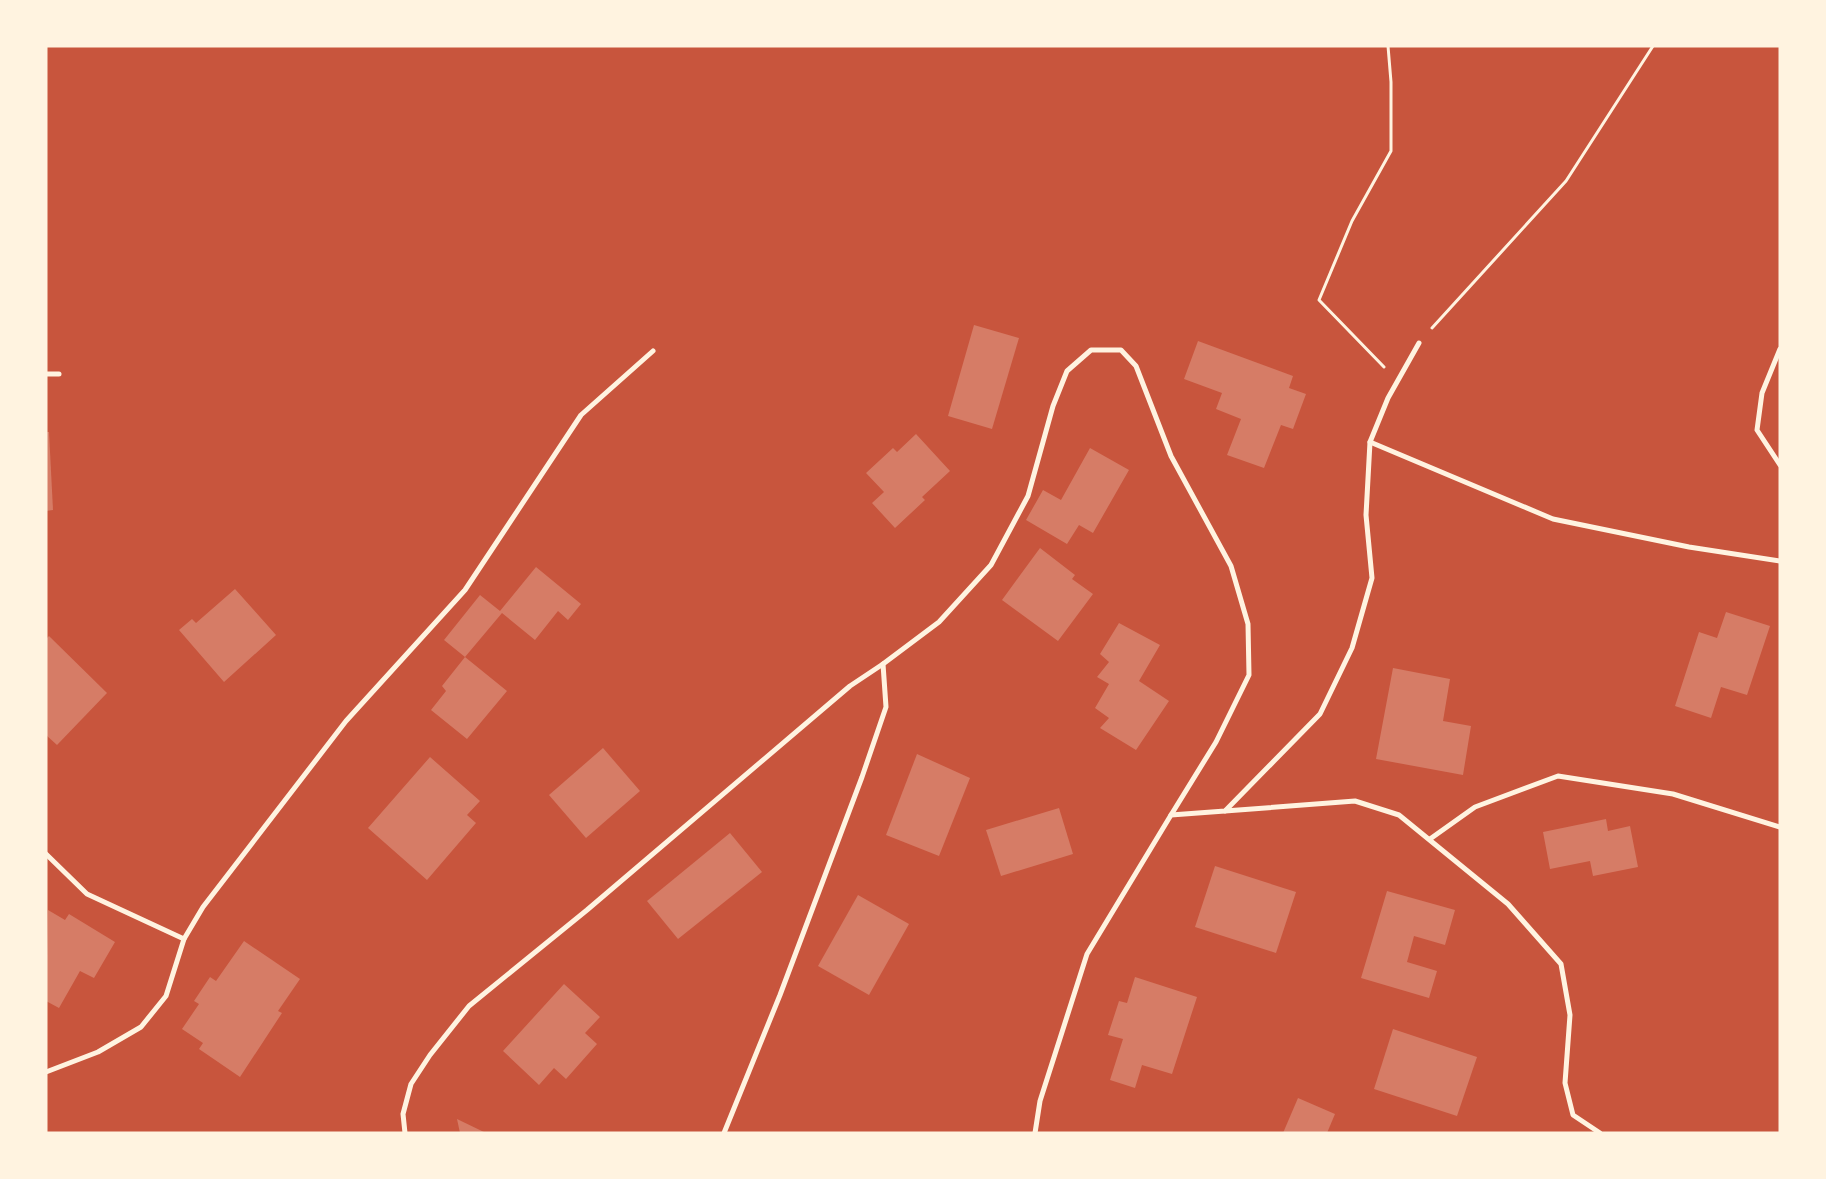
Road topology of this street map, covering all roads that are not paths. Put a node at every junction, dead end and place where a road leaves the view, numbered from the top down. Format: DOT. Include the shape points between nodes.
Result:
graph roads {
  1 [pos="1419,343"];
  2 [pos="1780,348"];
  3 [pos="652,351"];
  4 [pos="46,374"];
  5 [pos="59,374"];
  6 [pos="1370,442"];
  7 [pos="1780,465"];
  8 [pos="1780,561"];
  9 [pos="883,664"];
  10 [pos="1225,811"];
  11 [pos="1171,815"];
  12 [pos="1780,827"];
  13 [pos="1430,839"];
  14 [pos="46,854"];
  15 [pos="184,939"];
  16 [pos="46,1072"];
  17 [pos="405,1133"];
  18 [pos="724,1133"];
  19 [pos="1036,1133"];
  20 [pos="1600,1133"];
  1 -- 6 [label="street" via="1397,381"];
  2 -- 7 [label="street" via="1762,393 1757,430"];
  3 -- 15 [label="street" via="581,415 465,590 346,721 203,907"];
  4 -- 5 [label="street"];
  6 -- 8 [label="street" via="1553,518 1688,547"];
  6 -- 10 [label="street" via="1366,515 1372,578 1352,648 1320,714"];
  9 -- 11 [label="street" via="939,622 991,565 1028,496 1053,406 1067,371 1091,350 1121,350 1136,366 1171,456 1231,566 1248,624 1250,675 1216,742"];
  9 -- 17 [label="street" via="850,686 469,1006 430,1055 412,1084 403,1114"];
  9 -- 18 [label="street" via="886,707 883,716 780,995"];
  10 -- 11 [label="street"];
  10 -- 13 [label="street" via="1355,801 1399,815"];
  11 -- 19 [label="street" via="1087,954 1040,1101"];
  12 -- 13 [label="street" via="1673,794 1558,776 1475,807"];
  13 -- 20 [label="street" via="1508,904 1561,964 1570,1015 1565,1084 1573,1115"];
  14 -- 15 [label="street" via="87,894"];
  15 -- 16 [label="street" via="166,996 141,1027 98,1052"];
}
